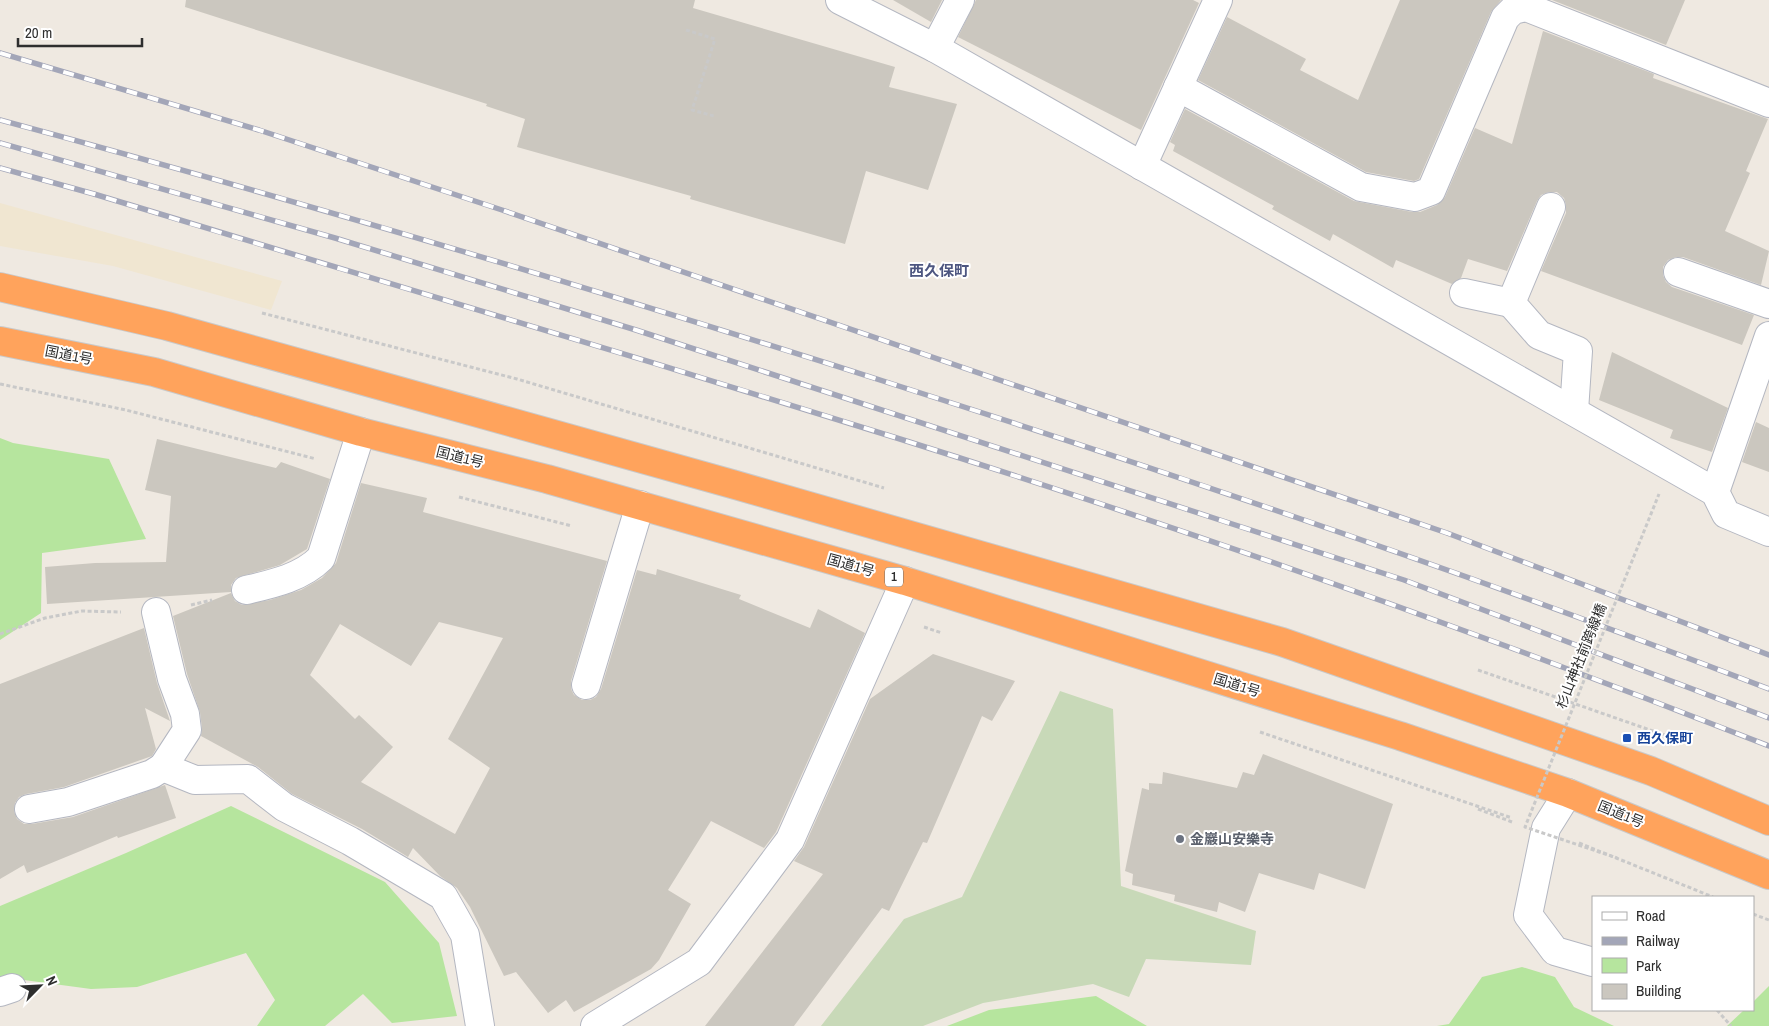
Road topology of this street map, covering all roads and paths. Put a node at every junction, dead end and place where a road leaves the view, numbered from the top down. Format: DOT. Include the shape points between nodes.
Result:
graph roads {
  1 [pos="840,0"];
  2 [pos="960,0"];
  3 [pos="1218,0"];
  4 [pos="686,30"];
  5 [pos="936,48"];
  6 [pos="1178,87"];
  7 [pos="1769,103"];
  8 [pos="714,116"];
  9 [pos="1142,166"];
  10 [pos="1551,206"];
  11 [pos="1678,272"];
  12 [pos="0,287"];
  13 [pos="1464,293"];
  14 [pos="1511,303"];
  15 [pos="1769,304"];
  16 [pos="1769,336"];
  17 [pos="0,341"];
  18 [pos="1574,411"];
  19 [pos="361,432"];
  20 [pos="1714,492"];
  21 [pos="1659,494"];
  22 [pos="640,505"];
  23 [pos="1769,532"];
  24 [pos="905,580"];
  25 [pos="246,590"];
  26 [pos="156,612"];
  27 [pos="45,618"];
  28 [pos="0,634"];
  29 [pos="1491,674"];
  30 [pos="586,685"];
  31 [pos="1575,701"];
  32 [pos="1658,732"];
  33 [pos="163,767"];
  34 [pos="1568,793"];
  35 [pos="1444,796"];
  36 [pos="29,809"];
  37 [pos="1769,821"];
  38 [pos="1524,827"];
  39 [pos="1615,857"];
  40 [pos="1769,875"];
  41 [pos="1754,914"];
  42 [pos="1769,920"];
  43 [pos="1592,962"];
  44 [pos="1718,1011"];
  45 [pos="480,1026"];
  46 [pos="595,1026"];
  47 [pos="1731,1026"];
  1 -- 5 [label="street"];
  2 -- 5 [label="street"];
  3 -- 6 [label="street"];
  4 -- 8 [label="path" via="715,39 692,110"];
  5 -- 9 [label="street"];
  6 -- 7 [label="street" via="1361,187 1415,197 1431,191 1505,18 1513,10 1526,7"];
  6 -- 9 [label="street"];
  9 -- 18 [label="street"];
  10 -- 14 [label="street"];
  11 -- 15 [label="street"];
  12 -- 37 [label="highway" via="186,331 1282,642 1651,771"];
  13 -- 14 [label="street"];
  14 -- 18 [label="street" via="1539,335 1578,351"];
  16 -- 20 [label="street"];
  17 -- 19 [label="highway, 国道1号 / 1" via="154,372"];
  18 -- 20 [label="street"];
  19 -- 22 [label="highway, 国道1号 / 1"];
  19 -- 25 [label="street" via="321,558 302,572"];
  20 -- 23 [label="street" via="1726,514"];
  21 -- 31 [label="path, 杉山神社前跨線橋, bridge"];
  22 -- 24 [label="highway, 国道1号 / 1"];
  22 -- 30 [label="street"];
  24 -- 34 [label="highway, 国道1号 / 1" via="1400,736"];
  24 -- 46 [label="street" via="790,840 699,962"];
  26 -- 33 [label="street" via="187,730"];
  27 -- 28 [label="path"];
  29 -- 31 [label="path"];
  31 -- 32 [label="path"];
  31 -- 38 [label="path, 杉山神社前跨線橋, bridge"];
  33 -- 36 [label="street" via="152,774 68,802"];
  33 -- 45 [label="street" via="195,780 248,778 284,807 350,841 443,896 465,935"];
  34 -- 40 [label="highway, 国道1号 / 1"];
  34 -- 43 [label="street" via="1546,828 1528,915 1555,951"];
  35 -- 38 [label="path"];
  38 -- 39 [label="path, bridge"];
  41 -- 42 [label="path"];
  44 -- 47 [label="path"];
}
